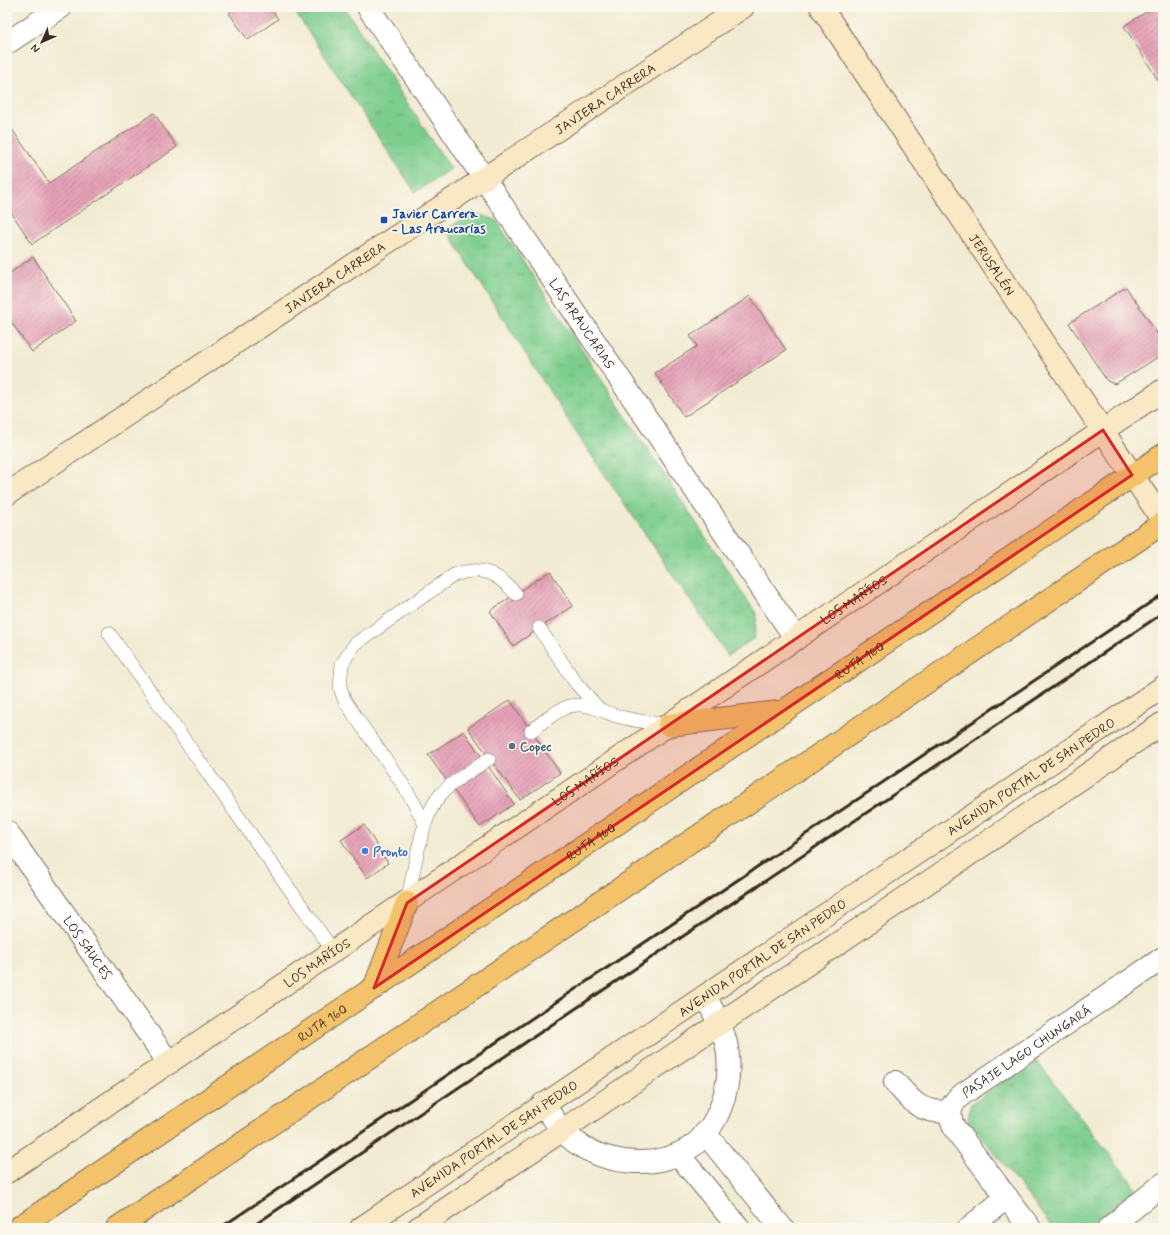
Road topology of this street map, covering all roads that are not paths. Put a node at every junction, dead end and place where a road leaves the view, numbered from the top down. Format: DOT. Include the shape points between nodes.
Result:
graph roads {
  1 [pos="61,7"];
  2 [pos="368,7"];
  3 [pos="743,7"];
  4 [pos="821,7"];
  5 [pos="7,43"];
  6 [pos="484,178"];
  7 [pos="1163,390"];
  8 [pos="1103,430"];
  9 [pos="1163,455"];
  10 [pos="1132,475"];
  11 [pos="7,494"];
  12 [pos="1163,522"];
  13 [pos="516,594"];
  14 [pos="539,628"];
  15 [pos="109,633"];
  16 [pos="796,639"];
  17 [pos="1163,687"];
  18 [pos="599,709"];
  19 [pos="782,712"];
  20 [pos="1163,723"];
  21 [pos="669,725"];
  22 [pos="531,731"];
  23 [pos="489,759"];
  24 [pos="425,825"];
  25 [pos="7,832"];
  26 [pos="407,903"];
  27 [pos="334,952"];
  28 [pos="1163,958"];
  29 [pos="374,988"];
  30 [pos="705,996"];
  31 [pos="720,1023"];
  32 [pos="169,1063"];
  33 [pos="894,1082"];
  34 [pos="543,1104"];
  35 [pos="950,1111"];
  36 [pos="563,1130"];
  37 [pos="705,1133"];
  38 [pos="678,1154"];
  39 [pos="8,1170"];
  40 [pos="1163,1184"];
  41 [pos="1007,1197"];
  42 [pos="18,1228"];
  43 [pos="117,1228"];
  44 [pos="361,1228"];
  45 [pos="418,1228"];
  46 [pos="739,1228"];
  47 [pos="782,1228"];
  48 [pos="969,1228"];
  49 [pos="1030,1228"];
  50 [pos="1109,1228"];
  1 -- 5 [label="street"];
  2 -- 6 [label="street, LAS ARAUCARIAS"];
  3 -- 6 [label="street, JAVIERA CARRERA"];
  4 -- 8 [label="street, JERUSALÉN"];
  6 -- 11 [label="street, JAVIERA CARRERA"];
  6 -- 16 [label="street, LAS ARAUCARIAS"];
  7 -- 8 [label="street, LOS MAÑÍOS"];
  8 -- 10 [label="street, JERUSALÉN"];
  8 -- 16 [label="street, LOS MAÑÍOS"];
  9 -- 10 [label="highway, RUTA 160"];
  10 -- 12 [label="street, JERUSALÉN"];
  10 -- 19 [label="highway, RUTA 160"];
  12 -- 43 [label="highway"];
  13 -- 24 [label="lane" via="504,580 486,572 464,572 454,575 355,644 342,664 340,687 344,699 410,796"];
  14 -- 18 [label="lane" via="576,683"];
  15 -- 27 [label="lane"];
  16 -- 21 [label="street, LOS MAÑÍOS"];
  17 -- 30 [label="street, AVENIDA PORTAL DE SAN PEDRO"];
  18 -- 21 [label="lane" via="638,721"];
  18 -- 22 [label="lane" via="590,706 569,706"];
  19 -- 21 [label="highway"];
  19 -- 29 [label="highway, RUTA 160"];
  20 -- 31 [label="street"];
  21 -- 26 [label="street, LOS MAÑÍOS"];
  23 -- 24 [label="lane" via="442,794"];
  24 -- 26 [label="lane"];
  25 -- 32 [label="street, LOS SAUCES"];
  26 -- 27 [label="street, LOS MAÑÍOS"];
  26 -- 29 [label="highway"];
  27 -- 32 [label="street, LOS MAÑÍOS"];
  28 -- 35 [label="street, PASAJE LAGO CHUNGARÁ" via="962,1094"];
  29 -- 42 [label="highway, RUTA 160"];
  30 -- 31 [label="street"];
  30 -- 34 [label="street, AVENIDA PORTAL DE SAN PEDRO"];
  31 -- 36 [label="street"];
  31 -- 37 [label="street" via="728,1055 727,1081 716,1118"];
  32 -- 39 [label="street, LOS MAÑÍOS"];
  33 -- 35 [label="street" via="917,1106 930,1111"];
  34 -- 36 [label="street"];
  34 -- 44 [label="street, AVENIDA PORTAL DE SAN PEDRO"];
  35 -- 41 [label="street" via="955,1129"];
  36 -- 38 [label="street" via="588,1149 618,1160 649,1162"];
  36 -- 45 [label="street"];
  37 -- 38 [label="street"];
  37 -- 47 [label="street"];
  38 -- 46 [label="street"];
  40 -- 50 [label="street"];
  41 -- 48 [label="street"];
  41 -- 49 [label="street"];
}
